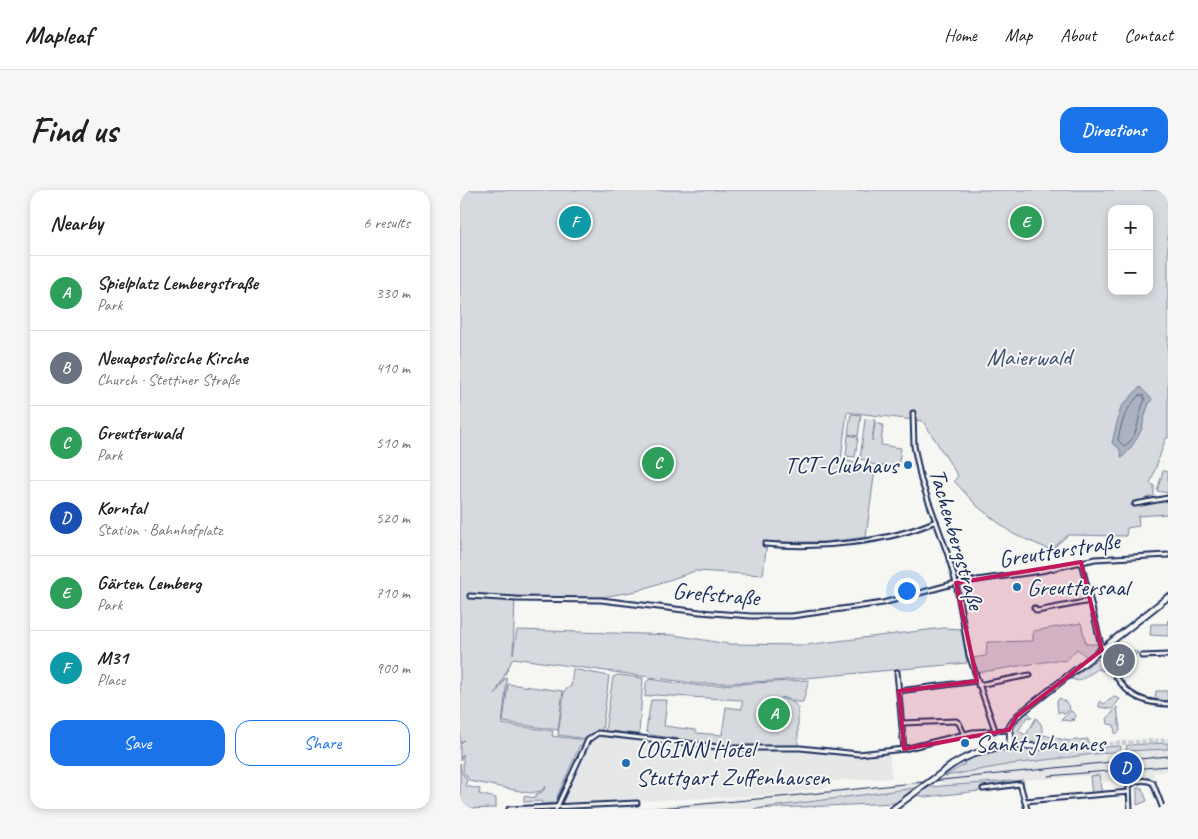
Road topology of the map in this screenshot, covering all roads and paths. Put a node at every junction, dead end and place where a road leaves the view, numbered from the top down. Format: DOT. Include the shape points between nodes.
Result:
graph roads {
  1 [pos="913,413"];
  2 [pos="1168,498"];
  3 [pos="1135,504"];
  4 [pos="936,521"];
  5 [pos="765,544"];
  6 [pos="1168,556"];
  7 [pos="1082,562"];
  8 [pos="956,583"];
  9 [pos="470,596"];
  10 [pos="1168,597"];
  11 [pos="1090,601"];
  12 [pos="1034,608"];
  13 [pos="1101,651"];
  14 [pos="1168,655"];
  15 [pos="1142,656"];
  16 [pos="897,672"];
  17 [pos="1030,675"];
  18 [pos="978,683"];
  19 [pos="899,691"];
  20 [pos="1168,704"];
  21 [pos="902,723"];
  22 [pos="995,730"];
  23 [pos="1010,730"];
  24 [pos="964,734"];
  25 [pos="1010,745"];
  26 [pos="1044,747"];
  27 [pos="904,749"];
  28 [pos="983,789"];
  29 [pos="1129,792"];
  30 [pos="1025,801"];
  31 [pos="637,803"];
  32 [pos="557,808"];
  33 [pos="509,809"];
  34 [pos="893,809"];
  35 [pos="1026,809"];
  36 [pos="1130,809"];
  37 [pos="1164,809"];
  1 -- 4 [label="street, Tachenbergstraße" via="914,446 921,480"];
  2 -- 3 [label="street"];
  4 -- 5 [label="street" via="874,539 811,545"];
  4 -- 8 [label="street, Tachenbergstraße"];
  6 -- 7 [label="street, Greutterstraße" via="1113,556"];
  7 -- 8 [label="street, Greutterstraße" via="1041,572"];
  7 -- 11 [label="street"];
  8 -- 9 [label="street, Grefstraße" via="883,603 792,616 700,612 601,600"];
  8 -- 18 [label="street, Tachenbergstraße" via="969,655"];
  10 -- 13 [label="main road"];
  11 -- 12 [label="street" via="1037,611"];
  11 -- 13 [label="street"];
  13 -- 20 [label="street" via="1128,693 1144,702"];
  13 -- 23 [label="main road" via="1017,716"];
  14 -- 15 [label="street"];
  16 -- 19 [label="street"];
  17 -- 18 [label="street"];
  18 -- 19 [label="street"];
  18 -- 22 [label="street, Tachenbergstraße"];
  19 -- 21 [label="street"];
  21 -- 24 [label="street" via="958,722"];
  21 -- 27 [label="street"];
  22 -- 23 [label="street"];
  22 -- 24 [label="street"];
  23 -- 25 [label="main road"];
  24 -- 27 [label="street"];
  25 -- 26 [label="main road"];
  25 -- 34 [label="main road, bridge" via="984,749 952,765"];
  27 -- 32 [label="street" via="859,754 799,748 727,748 603,732 592,736"];
  28 -- 30 [label="street" via="1020,784"];
  29 -- 30 [label="street"];
  29 -- 36 [label="street"];
  29 -- 37 [label="street" via="1131,783 1150,781"];
  30 -- 35 [label="street"];
  31 -- 32 [label="street"];
  32 -- 33 [label="street"];
}
